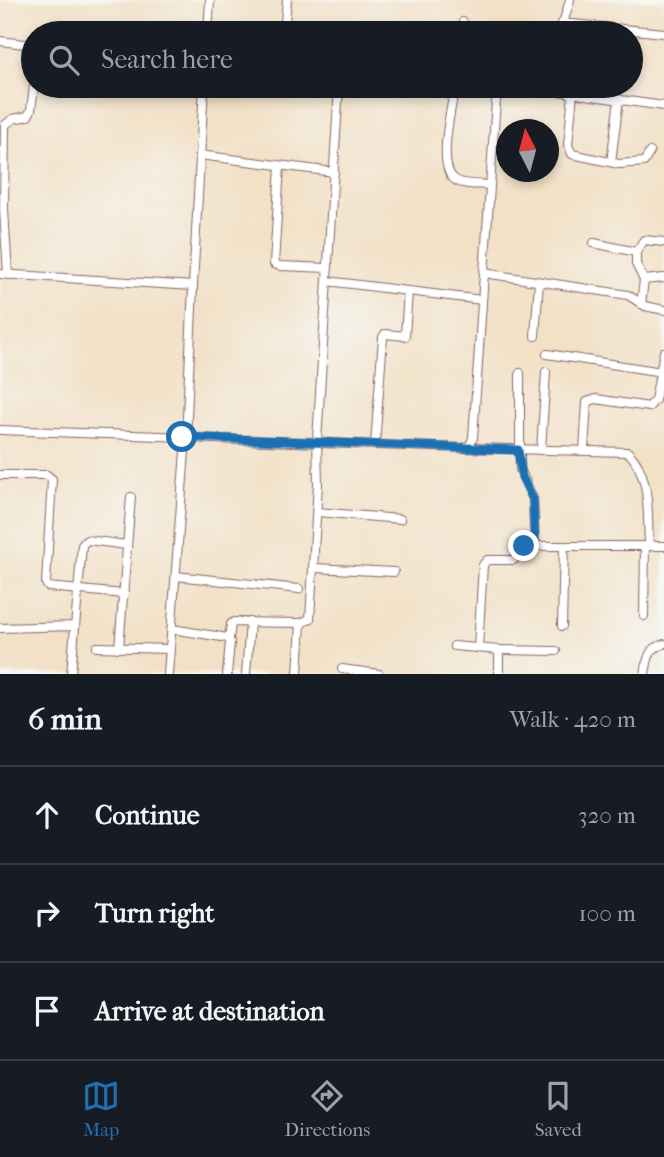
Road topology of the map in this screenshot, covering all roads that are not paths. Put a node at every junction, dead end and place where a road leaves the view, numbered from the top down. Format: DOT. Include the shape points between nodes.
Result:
graph roads {
  1 [pos="210,0"];
  2 [pos="287,0"];
  3 [pos="570,0"];
  4 [pos="209,21"];
  5 [pos="285,21"];
  6 [pos="563,21"];
  7 [pos="643,31"];
  8 [pos="664,33"];
  9 [pos="0,41"];
  10 [pos="21,44"];
  11 [pos="32,98"];
  12 [pos="203,98"];
  13 [pos="338,98"];
  14 [pos="453,98"];
  15 [pos="497,98"];
  16 [pos="573,98"];
  17 [pos="611,98"];
  18 [pos="619,99"];
  19 [pos="664,106"];
  20 [pos="650,152"];
  21 [pos="199,155"];
  22 [pos="611,162"];
  23 [pos="280,166"];
  24 [pos="334,172"];
  25 [pos="490,185"];
  26 [pos="664,242"];
  27 [pos="594,243"];
  28 [pos="636,252"];
  29 [pos="328,268"];
  30 [pos="484,273"];
  31 [pos="4,274"];
  32 [pos="664,278"];
  33 [pos="644,280"];
  34 [pos="327,281"];
  35 [pos="539,282"];
  36 [pos="193,286"];
  37 [pos="408,291"];
  38 [pos="482,300"];
  39 [pos="641,304"];
  40 [pos="664,310"];
  41 [pos="535,337"];
  42 [pos="664,352"];
  43 [pos="547,354"];
  44 [pos="546,372"];
  45 [pos="662,372"];
  46 [pos="520,373"];
  47 [pos="0,430"];
  48 [pos="186,438"];
  49 [pos="317,441"];
  50 [pos="375,445"];
  51 [pos="464,448"];
  52 [pos="518,450"];
  53 [pos="541,450"];
  54 [pos="584,451"];
  55 [pos="0,475"];
  56 [pos="131,496"];
  57 [pos="317,512"];
  58 [pos="400,519"];
  59 [pos="127,545"];
  60 [pos="535,546"];
  61 [pos="564,546"];
  62 [pos="649,546"];
  63 [pos="664,546"];
  64 [pos="315,568"];
  65 [pos="394,572"];
  66 [pos="176,576"];
  67 [pos="299,589"];
  68 [pos="78,591"];
  69 [pos="124,594"];
  70 [pos="644,617"];
  71 [pos="250,622"];
  72 [pos="301,623"];
  73 [pos="75,626"];
  74 [pos="562,626"];
  75 [pos="0,628"];
  76 [pos="172,629"];
  77 [pos="229,639"];
  78 [pos="664,644"];
  79 [pos="453,646"];
  80 [pos="97,647"];
  81 [pos="119,648"];
  82 [pos="478,648"];
  83 [pos="170,649"];
  84 [pos="499,650"];
  85 [pos="556,651"];
  86 [pos="342,669"];
  87 [pos="71,674"];
  88 [pos="168,674"];
  89 [pos="227,674"];
  90 [pos="246,674"];
  91 [pos="298,674"];
  92 [pos="379,674"];
  93 [pos="499,674"];
  94 [pos="645,674"];
  1 -- 4 [label="street"];
  2 -- 5 [label="street"];
  3 -- 6 [label="street"];
  7 -- 8 [label="street"];
  9 -- 10 [label="street"];
  11 -- 31 [label="street" via="28,116 5,124"];
  12 -- 21 [label="street"];
  13 -- 24 [label="street"];
  14 -- 25 [label="street" via="446,146 449,172 462,182"];
  15 -- 25 [label="street"];
  16 -- 22 [label="street" via="570,152"];
  17 -- 18 [label="street"];
  18 -- 19 [label="street"];
  18 -- 22 [label="street"];
  20 -- 22 [label="street" via="640,163"];
  21 -- 23 [label="street"];
  21 -- 36 [label="street"];
  23 -- 24 [label="street"];
  23 -- 29 [label="street" via="275,264"];
  24 -- 29 [label="street"];
  25 -- 30 [label="street"];
  26 -- 28 [label="street" via="644,240"];
  27 -- 28 [label="street"];
  28 -- 33 [label="street"];
  29 -- 34 [label="street"];
  30 -- 35 [label="street"];
  30 -- 38 [label="street"];
  31 -- 36 [label="street"];
  32 -- 33 [label="street"];
  33 -- 39 [label="street"];
  34 -- 37 [label="street"];
  34 -- 49 [label="street"];
  35 -- 39 [label="street" via="628,295"];
  35 -- 41 [label="street"];
  36 -- 48 [label="street"];
  37 -- 38 [label="street"];
  37 -- 50 [label="street" via="405,336 383,337"];
  38 -- 51 [label="street" via="473,438"];
  39 -- 40 [label="street"];
  42 -- 45 [label="street"];
  43 -- 45 [label="street"];
  44 -- 53 [label="street"];
  45 -- 54 [label="street" via="649,407 596,399 587,402"];
  46 -- 52 [label="street"];
  47 -- 48 [label="street"];
  48 -- 49 [label="street"];
  48 -- 66 [label="street"];
  49 -- 50 [label="street"];
  49 -- 57 [label="street"];
  50 -- 51 [label="street"];
  51 -- 52 [label="street"];
  52 -- 53 [label="street"];
  52 -- 60 [label="street" via="522,477 533,499"];
  53 -- 54 [label="street"];
  54 -- 62 [label="street" via="621,450 633,457 644,480"];
  55 -- 68 [label="street" via="51,477 46,583"];
  56 -- 59 [label="street"];
  57 -- 58 [label="street"];
  57 -- 64 [label="street"];
  59 -- 68 [label="street" via="84,542"];
  59 -- 69 [label="street"];
  60 -- 61 [label="street"];
  60 -- 82 [label="street" via="520,548 514,560 485,562"];
  61 -- 62 [label="street"];
  61 -- 74 [label="street"];
  62 -- 63 [label="street"];
  62 -- 70 [label="street"];
  64 -- 65 [label="street"];
  64 -- 72 [label="street" via="310,619"];
  66 -- 67 [label="street"];
  66 -- 76 [label="street"];
  68 -- 69 [label="street"];
  68 -- 73 [label="street"];
  69 -- 81 [label="street"];
  71 -- 72 [label="street"];
  71 -- 77 [label="street" via="232,623"];
  71 -- 90 [label="street"];
  72 -- 91 [label="street"];
  73 -- 75 [label="street"];
  73 -- 87 [label="street"];
  76 -- 77 [label="street"];
  76 -- 83 [label="street"];
  77 -- 89 [label="street"];
  78 -- 94 [label="street" via="649,652"];
  79 -- 82 [label="street"];
  80 -- 81 [label="street"];
  81 -- 83 [label="street"];
  82 -- 84 [label="street"];
  83 -- 88 [label="street"];
  84 -- 85 [label="street"];
  84 -- 93 [label="street"];
  86 -- 92 [label="street"];
}
